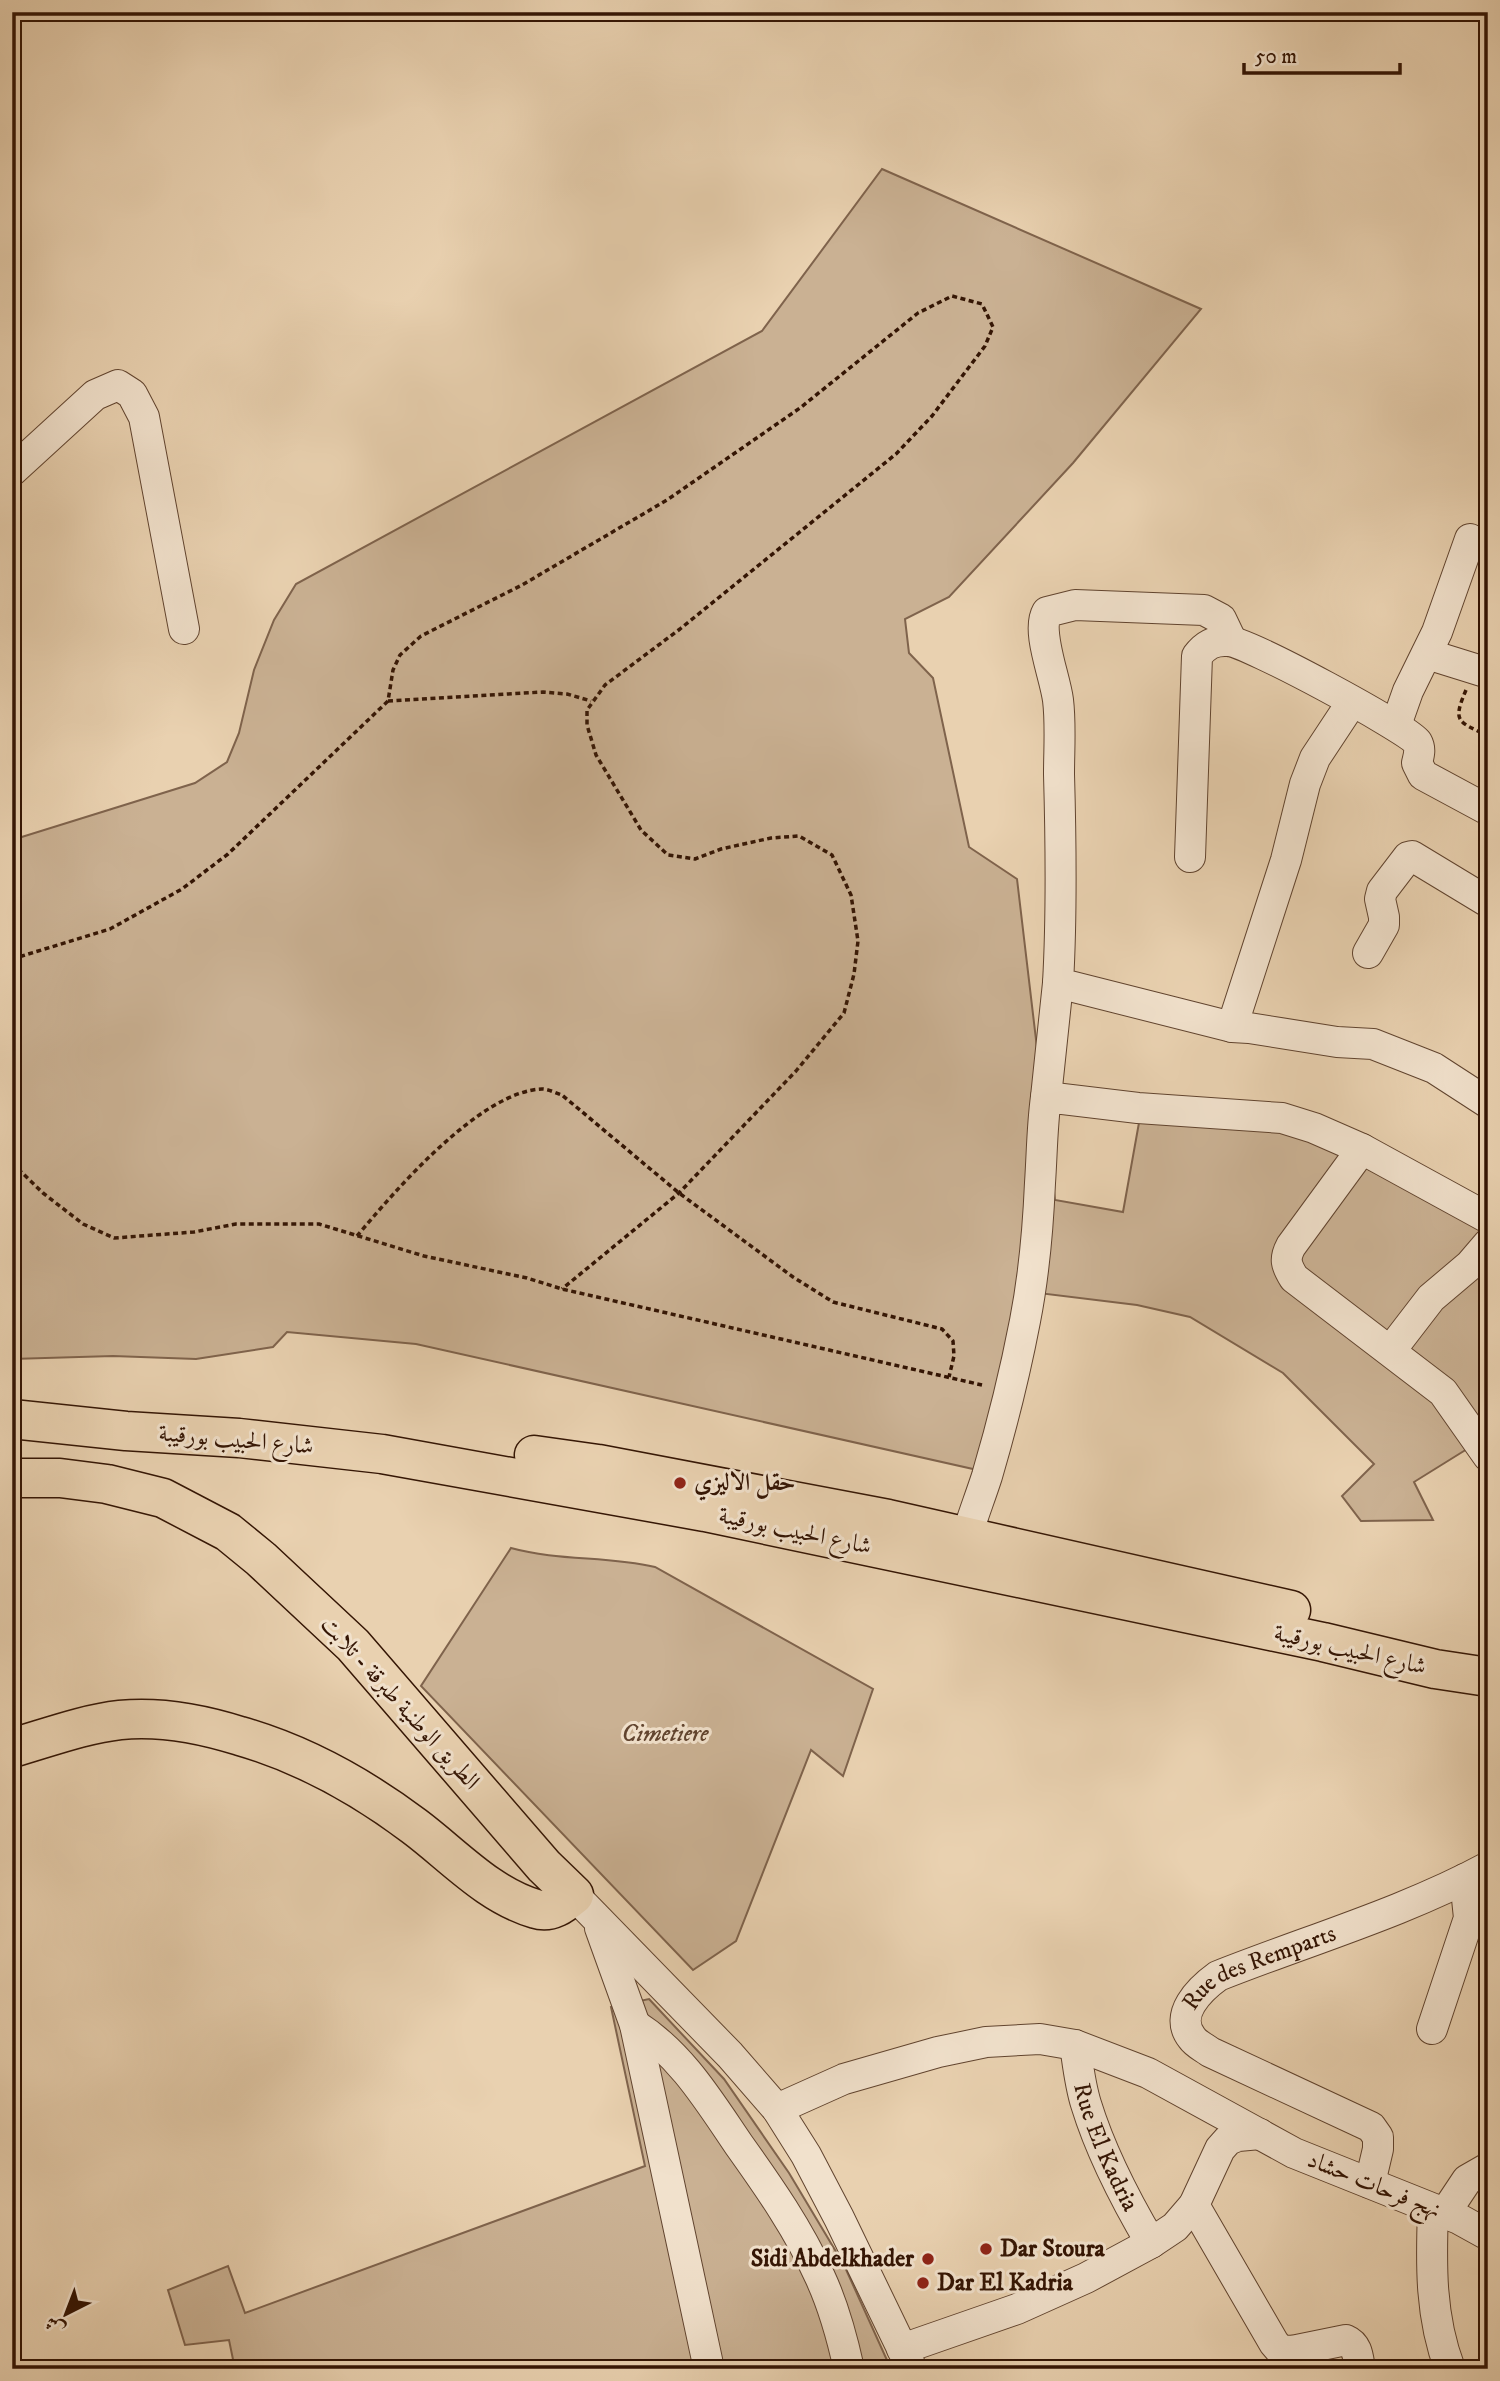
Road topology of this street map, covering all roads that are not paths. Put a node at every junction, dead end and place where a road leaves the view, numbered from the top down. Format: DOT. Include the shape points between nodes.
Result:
graph roads {
  1 [pos="12,471"];
  2 [pos="1470,539"];
  3 [pos="184,629"];
  4 [pos="1231,640"];
  5 [pos="1427,654"];
  6 [pos="1482,671"];
  7 [pos="1352,702"];
  8 [pos="1396,725"];
  9 [pos="1488,810"];
  10 [pos="1190,857"];
  11 [pos="1488,902"];
  12 [pos="1368,953"];
  13 [pos="1058,983"];
  14 [pos="1232,1027"];
  15 [pos="1046,1097"];
  16 [pos="1488,1103"];
  17 [pos="1362,1149"];
  18 [pos="1488,1218"];
  19 [pos="1488,1244"];
  20 [pos="1391,1350"];
  21 [pos="12,1397"];
  22 [pos="12,1419"];
  23 [pos="1486,1451"];
  24 [pos="12,1478"];
  25 [pos="962,1551"];
  26 [pos="1488,1653"];
  27 [pos="1488,1677"];
  28 [pos="12,1748"];
  29 [pos="544,1866"];
  30 [pos="1476,1873"];
  31 [pos="485,1884"];
  32 [pos="585,1906"];
  33 [pos="635,2025"];
  34 [pos="1432,2029"];
  35 [pos="1075,2045"];
  36 [pos="777,2109"];
  37 [pos="1259,2134"];
  38 [pos="1488,2168"];
  39 [pos="1370,2183"];
  40 [pos="1194,2205"];
  41 [pos="1439,2211"];
  42 [pos="1488,2235"];
  43 [pos="1151,2243"];
  44 [pos="907,2359"];
  45 [pos="709,2369"];
  46 [pos="849,2369"];
  47 [pos="1360,2369"];
  48 [pos="1450,2369"];
  1 -- 3 [label="street" via="95,395 118,385 132,394 144,417"];
  2 -- 5 [label="street"];
  4 -- 7 [label="street"];
  4 -- 10 [label="street" via="1204,646 1197,656"];
  4 -- 13 [label="street" via="1221,619 1205,610 1075,605 1047,612 1044,617 1059,725"];
  5 -- 6 [label="street"];
  5 -- 8 [label="street"];
  7 -- 8 [label="street"];
  7 -- 14 [label="street" via="1315,758 1305,784 1286,860"];
  8 -- 9 [label="street" via="1419,744 1417,763 1423,775"];
  11 -- 12 [label="street" via="1408,857 1382,891 1384,925"];
  13 -- 14 [label="street"];
  13 -- 15 [label="street"];
  14 -- 16 [label="street" via="1373,1044 1434,1068"];
  15 -- 17 [label="street" via="1282,1118"];
  15 -- 25 [label="street" via="1026,1318 986,1479"];
  17 -- 18 [label="street"];
  17 -- 20 [label="street" via="1291,1245 1286,1266 1293,1278"];
  19 -- 20 [label="street" via="1431,1298"];
  20 -- 23 [label="street" via="1443,1392"];
  21 -- 25 [label="main road, شارع الحبيب بورقيبة" via="127,1412 373,1432 571,1460 888,1519"];
  22 -- 25 [label="main road, شارع الحبيب بورقيبة" via="382,1454"];
  24 -- 29 [label="main road, الطريق الوطنية طبرقة - تلابت" via="107,1484 163,1498 228,1532 354,1645"];
  25 -- 26 [label="main road, شارع الحبيب بورقيبة"];
  25 -- 27 [label="main road, شارع الحبيب بورقيبة" via="1435,1669"];
  28 -- 31 [label="main road" via="119,1720 156,1719 239,1735 287,1752 361,1789"];
  29 -- 31 [label="main road" via="518,1879"];
  29 -- 32 [label="main road, الطريق الوطنية طبرقة - تلابت"];
  30 -- 34 [label="street" via="1469,1918"];
  30 -- 39 [label="street, Rue des Remparts" via="1218,1976 1202,1988 1186,2013 1191,2038 1210,2053 1371,2127 1378,2137 1378,2149"];
  31 -- 32 [label="main road" via="537,1910"];
  32 -- 33 [label="street"];
  32 -- 36 [label="street"];
  33 -- 45 [label="street"];
  33 -- 46 [label="street" via="653,2035 696,2082 798,2234 821,2277"];
  35 -- 36 [label="street, نهج فرحات حشاد" via="1040,2039 986,2042 938,2052 844,2079"];
  35 -- 37 [label="street, نهج فرحات حشاد" via="1148,2073"];
  35 -- 43 [label="street, Rue El Kadria" via="1094,2126 1113,2173"];
  36 -- 44 [label="street" via="834,2208"];
  37 -- 39 [label="street, نهج فرحات حشاد"];
  37 -- 40 [label="street" via="1228,2140"];
  38 -- 41 [label="street" via="1467,2180"];
  39 -- 41 [label="street, نهج فرحات حشاد"];
  40 -- 43 [label="street" via="1175,2227"];
  40 -- 47 [label="street" via="1280,2350 1346,2340 1353,2344"];
  41 -- 42 [label="street, نهج فرحات حشاد"];
  41 -- 48 [label="street" via="1434,2312"];
  43 -- 44 [label="street"];
}
